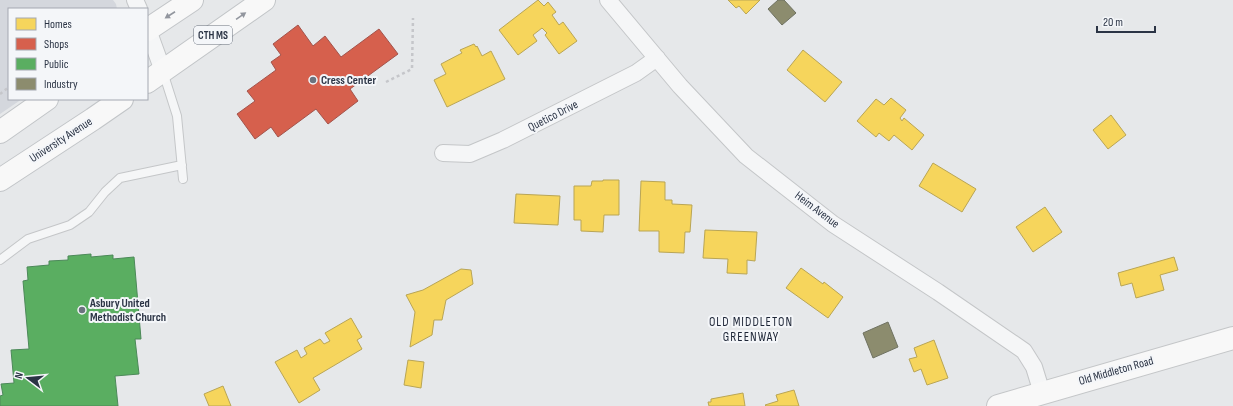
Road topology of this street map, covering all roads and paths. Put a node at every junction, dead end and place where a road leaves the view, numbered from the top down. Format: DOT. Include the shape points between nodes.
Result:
graph roads {
  1 [pos="192,0"];
  2 [pos="264,0"];
  3 [pos="608,0"];
  4 [pos="413,18"];
  5 [pos="148,28"];
  6 [pos="148,35"];
  7 [pos="657,58"];
  8 [pos="155,76"];
  9 [pos="386,82"];
  10 [pos="46,100"];
  11 [pos="120,100"];
  12 [pos="0,132"];
  13 [pos="443,154"];
  14 [pos="182,165"];
  15 [pos="183,179"];
  16 [pos="0,180"];
  17 [pos="0,260"];
  18 [pos="1233,338"];
  19 [pos="1042,393"];
  20 [pos="998,406"];
  1 -- 5 [label="main road, one-way"];
  8 -- 2 [label="main road, CTH MS, one-way"];
  3 -- 7 [label="street, Heim Avenue"];
  4 -- 9 [label="path" via="412,69"];
  6 -- 8 [label="street"];
  7 -- 13 [label="street, Quetico Drive" via="636,73 503,140 470,154"];
  7 -- 19 [label="street, Heim Avenue" via="746,156 833,224 1024,351 1034,366"];
  8 -- 14 [label="lane" via="177,116"];
  10 -- 12 [label="main road"];
  11 -- 16 [label="main road, University Avenue"];
  14 -- 15 [label="lane"];
  14 -- 17 [label="lane" via="120,178 89,212 70,225 28,239"];
  18 -- 19 [label="main road, Old Middleton Road"];
  19 -- 20 [label="main road, Old Middleton Road"];
}
